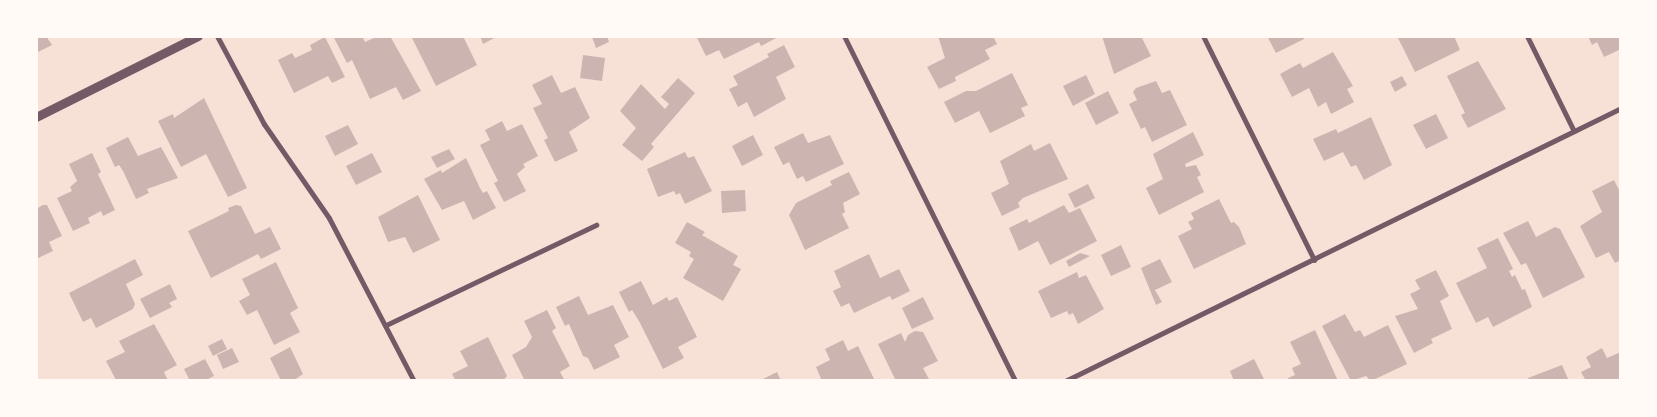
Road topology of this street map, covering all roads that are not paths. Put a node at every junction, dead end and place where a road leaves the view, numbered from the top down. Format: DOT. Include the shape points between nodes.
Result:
graph roads {
  1 [pos="198,36"];
  2 [pos="217,36"];
  3 [pos="844,36"];
  4 [pos="1203,36"];
  5 [pos="1527,36"];
  6 [pos="1621,108"];
  7 [pos="36,117"];
  8 [pos="1574,131"];
  9 [pos="596,225"];
  10 [pos="1314,260"];
  11 [pos="386,325"];
  12 [pos="414,381"];
  13 [pos="1015,381"];
  14 [pos="1064,381"];
  1 -- 7 [label="street"];
  2 -- 11 [label="street" via="264,124 329,218"];
  3 -- 13 [label="street"];
  4 -- 10 [label="street"];
  5 -- 8 [label="street"];
  6 -- 8 [label="street"];
  8 -- 10 [label="street"];
  9 -- 11 [label="street"];
  10 -- 14 [label="street"];
  11 -- 12 [label="street"];
}
